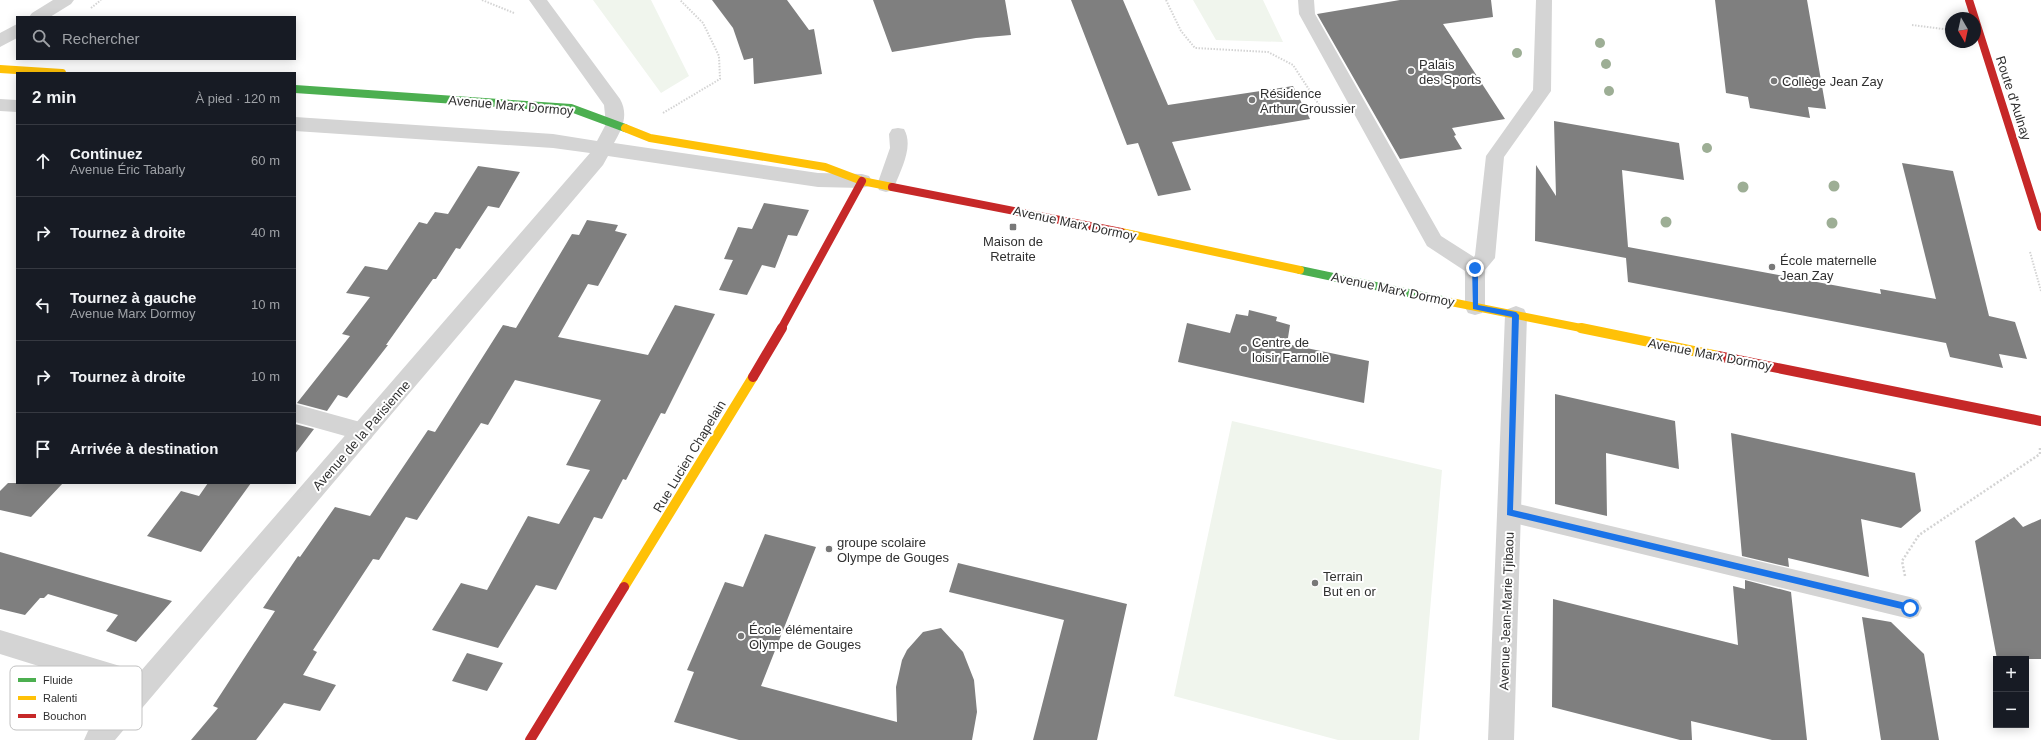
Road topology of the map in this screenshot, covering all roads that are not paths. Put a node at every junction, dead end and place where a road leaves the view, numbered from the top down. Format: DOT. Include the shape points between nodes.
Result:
graph roads {
  1 [pos="65,0"];
  2 [pos="538,0"];
  3 [pos="1306,0"];
  4 [pos="1544,0"];
  5 [pos="1970,0"];
  6 [pos="40,16"];
  7 [pos="16,31"];
  8 [pos="0,41"];
  9 [pos="0,69"];
  10 [pos="46,72"];
  11 [pos="296,89"];
  12 [pos="0,105"];
  13 [pos="16,106"];
  14 [pos="296,124"];
  15 [pos="615,124"];
  16 [pos="898,134"];
  17 [pos="603,148"];
  18 [pos="862,181"];
  19 [pos="886,185"];
  20 [pos="2041,227"];
  21 [pos="1475,268"];
  22 [pos="1475,307"];
  23 [pos="1516,315"];
  24 [pos="296,413"];
  25 [pos="2040,421"];
  26 [pos="363,432"];
  27 [pos="1510,512"];
  28 [pos="1910,608"];
  29 [pos="0,642"];
  30 [pos="79,666"];
  31 [pos="144,686"];
  32 [pos="142,688"];
  33 [pos="106,730"];
  34 [pos="97,740"];
  35 [pos="530,740"];
  36 [pos="1502,740"];
  1 -- 6 [label="street"];
  2 -- 15 [label="street" via="613,104"];
  3 -- 21 [label="lane" via="1307,14 1434,241"];
  4 -- 21 [label="lane" via="1542,91 1495,156 1485,258"];
  5 -- 20 [label="street, Route d'Aulnay"];
  7 -- 8 [label="street"];
  9 -- 10 [label="street"];
  11 -- 15 [label="street, Avenue Marx Dormoy" via="571,108"];
  12 -- 13 [label="street"];
  14 -- 17 [label="street, Avenue Marx Dormoy" via="553,141"];
  15 -- 17 [label="street, Avenue de la Parisienne"];
  15 -- 18 [label="street, Avenue Marx Dormoy" via="650,138 825,167"];
  16 -- 19 [label="lane" via="899,148"];
  17 -- 18 [label="street, Avenue Marx Dormoy" via="818,180"];
  17 -- 26 [label="street, Avenue de la Parisienne" via="596,160"];
  18 -- 19 [label="street, Avenue Marx Dormoy"];
  18 -- 35 [label="street, Rue Lucien Chapelain" via="776,339"];
  19 -- 22 [label="street, Avenue Marx Dormoy"];
  21 -- 22 [label="lane"];
  22 -- 23 [label="street, Avenue Marx Dormoy"];
  23 -- 25 [label="street, Avenue Marx Dormoy"];
  23 -- 27 [label="street, Avenue Jean-Marie Tjibaou"];
  24 -- 26 [label="lane"];
  26 -- 31 [label="street, Avenue de la Parisienne"];
  27 -- 28 [label="lane"];
  27 -- 36 [label="street, Avenue Jean-Marie Tjibaou"];
  29 -- 30 [label="street"];
  31 -- 32 [label="street, Avenue de la Parisienne"];
  33 -- 34 [label="street, Avenue de la Parisienne"];
}
